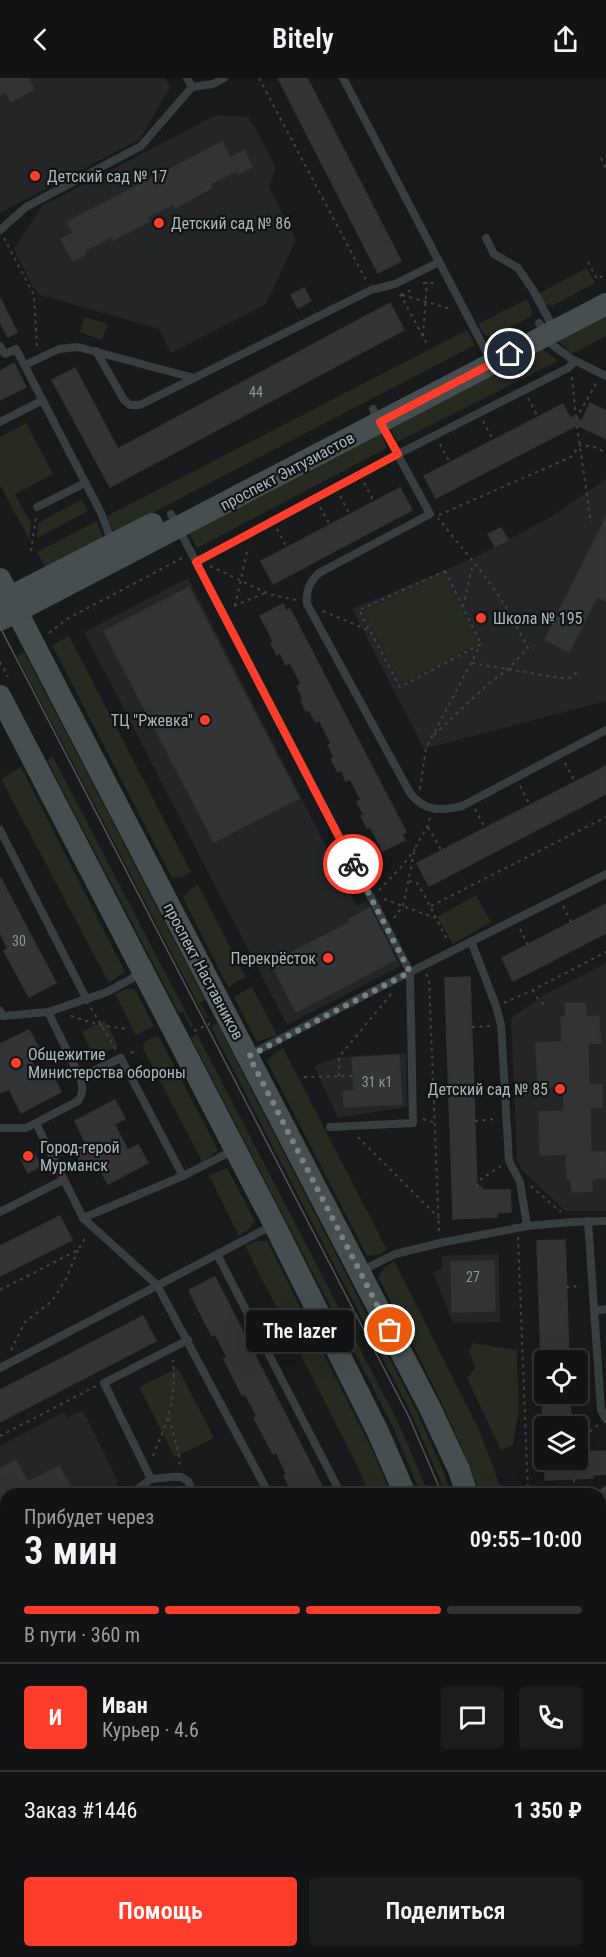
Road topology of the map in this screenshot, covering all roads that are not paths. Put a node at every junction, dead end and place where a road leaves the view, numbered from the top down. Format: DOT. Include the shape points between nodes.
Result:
graph roads {
  1 [pos="187,78"];
  2 [pos="224,78"];
  3 [pos="343,78"];
  4 [pos="192,87"];
  5 [pos="0,230"];
  6 [pos="486,238"];
  7 [pos="439,262"];
  8 [pos="606,288"];
  9 [pos="606,304"];
  10 [pos="547,327"];
  11 [pos="0,345"];
  12 [pos="96,351"];
  13 [pos="489,357"];
  14 [pos="573,363"];
  15 [pos="25,365"];
  16 [pos="604,375"];
  17 [pos="194,378"];
  18 [pos="43,400"];
  19 [pos="377,415"];
  20 [pos="0,422"];
  21 [pos="398,454"];
  22 [pos="85,483"];
  23 [pos="37,507"];
  24 [pos="174,521"];
  25 [pos="116,551"];
  26 [pos="196,562"];
  27 [pos="5,602"];
  28 [pos="4,687"];
  29 [pos="606,730"];
  30 [pos="0,831"];
  31 [pos="606,874"];
  32 [pos="471,941"];
  33 [pos="410,972"];
  34 [pos="143,973"];
  35 [pos="87,1000"];
  36 [pos="48,1012"];
  37 [pos="1,1014"];
  38 [pos="249,1056"];
  39 [pos="80,1077"];
  40 [pos="36,1123"];
  41 [pos="330,1126"];
  42 [pos="0,1128"];
  43 [pos="235,1150"];
  44 [pos="183,1176"];
  45 [pos="63,1180"];
  46 [pos="0,1212"];
  47 [pos="84,1218"];
  48 [pos="588,1221"];
  49 [pos="606,1221"];
  50 [pos="274,1224"];
  51 [pos="527,1226"];
  52 [pos="217,1254"];
  53 [pos="360,1272"];
  54 [pos="157,1286"];
  55 [pos="606,1309"];
  56 [pos="594,1311"];
  57 [pos="188,1340"];
  58 [pos="1,1368"];
  59 [pos="606,1419"];
  60 [pos="151,1479"];
  61 [pos="139,1488"];
  62 [pos="191,1488"];
  63 [pos="266,1488"];
  64 [pos="338,1488"];
  65 [pos="402,1488"];
  66 [pos="465,1488"];
  1 -- 4 [label="lane"];
  2 -- 4 [label="lane"];
  3 -- 7 [label="lane"];
  4 -- 5 [label="lane" via="141,146 26,207"];
  6 -- 10 [label="lane" via="494,254 518,268 533,290"];
  7 -- 13 [label="lane"];
  7 -- 17 [label="lane" via="395,284 371,290"];
  8 -- 10 [label="main road, проспект Энтузиастов"];
  9 -- 10 [label="main road, проспект Энтузиастов"];
  10 -- 13 [label="main road, проспект Энтузиастов"];
  10 -- 14 [label="lane" via="550,343"];
  11 -- 15 [label="lane" via="4,354 16,349"];
  12 -- 15 [label="lane" via="78,347 59,349"];
  12 -- 17 [label="lane"];
  12 -- 17 [label="lane" via="130,405 141,405"];
  13 -- 19 [label="main road, проспект Энтузиастов"];
  14 -- 16 [label="lane"];
  14 -- 21 [label="lane"];
  15 -- 18 [label="lane"];
  18 -- 20 [label="lane"];
  18 -- 22 [label="lane"];
  19 -- 21 [label="lane"];
  19 -- 24 [label="main road, проспект Энтузиастов"];
  21 -- 26 [label="lane"];
  21 -- 29 [label="lane" via="430,514 319,573 310,581 306,593 307,604 410,794 418,804 447,809 471,801"];
  22 -- 23 [label="lane"];
  22 -- 25 [label="lane"];
  24 -- 25 [label="main road, проспект Энтузиастов"];
  24 -- 26 [label="lane"];
  25 -- 27 [label="main road, проспект Энтузиастов"];
  26 -- 33 [label="lane"];
  27 -- 38 [label="main road, проспект Наставников"];
  28 -- 34 [label="main road"];
  30 -- 35 [label="lane"];
  31 -- 32 [label="lane"];
  32 -- 33 [label="lane"];
  32 -- 51 [label="lane" via="501,1025 508,1161 520,1182"];
  33 -- 38 [label="lane"];
  33 -- 41 [label="lane" via="413,1123"];
  34 -- 35 [label="lane"];
  34 -- 43 [label="main road"];
  35 -- 36 [label="lane"];
  36 -- 37 [label="lane"];
  36 -- 39 [label="lane"];
  38 -- 53 [label="main road, проспект Наставников"];
  39 -- 40 [label="lane" via="83,1086 78,1101"];
  39 -- 44 [label="lane" via="121,1058"];
  40 -- 42 [label="lane" via="26,1128"];
  40 -- 45 [label="lane"];
  43 -- 44 [label="lane"];
  43 -- 50 [label="main road"];
  44 -- 47 [label="lane"];
  45 -- 46 [label="lane"];
  45 -- 47 [label="lane"];
  47 -- 54 [label="lane"];
  48 -- 49 [label="lane"];
  48 -- 51 [label="lane"];
  48 -- 56 [label="lane"];
  50 -- 52 [label="lane"];
  50 -- 65 [label="main road"];
  51 -- 53 [label="lane" via="395,1254"];
  52 -- 54 [label="lane"];
  52 -- 64 [label="lane"];
  53 -- 66 [label="main road, проспект Наставников" via="430,1408"];
  54 -- 57 [label="lane"];
  54 -- 58 [label="lane"];
  55 -- 56 [label="lane"];
  56 -- 59 [label="lane" via="600,1410"];
  57 -- 60 [label="lane" via="104,1383"];
  57 -- 63 [label="lane"];
  60 -- 61 [label="lane"];
  60 -- 62 [label="lane" via="181,1477"];
}
